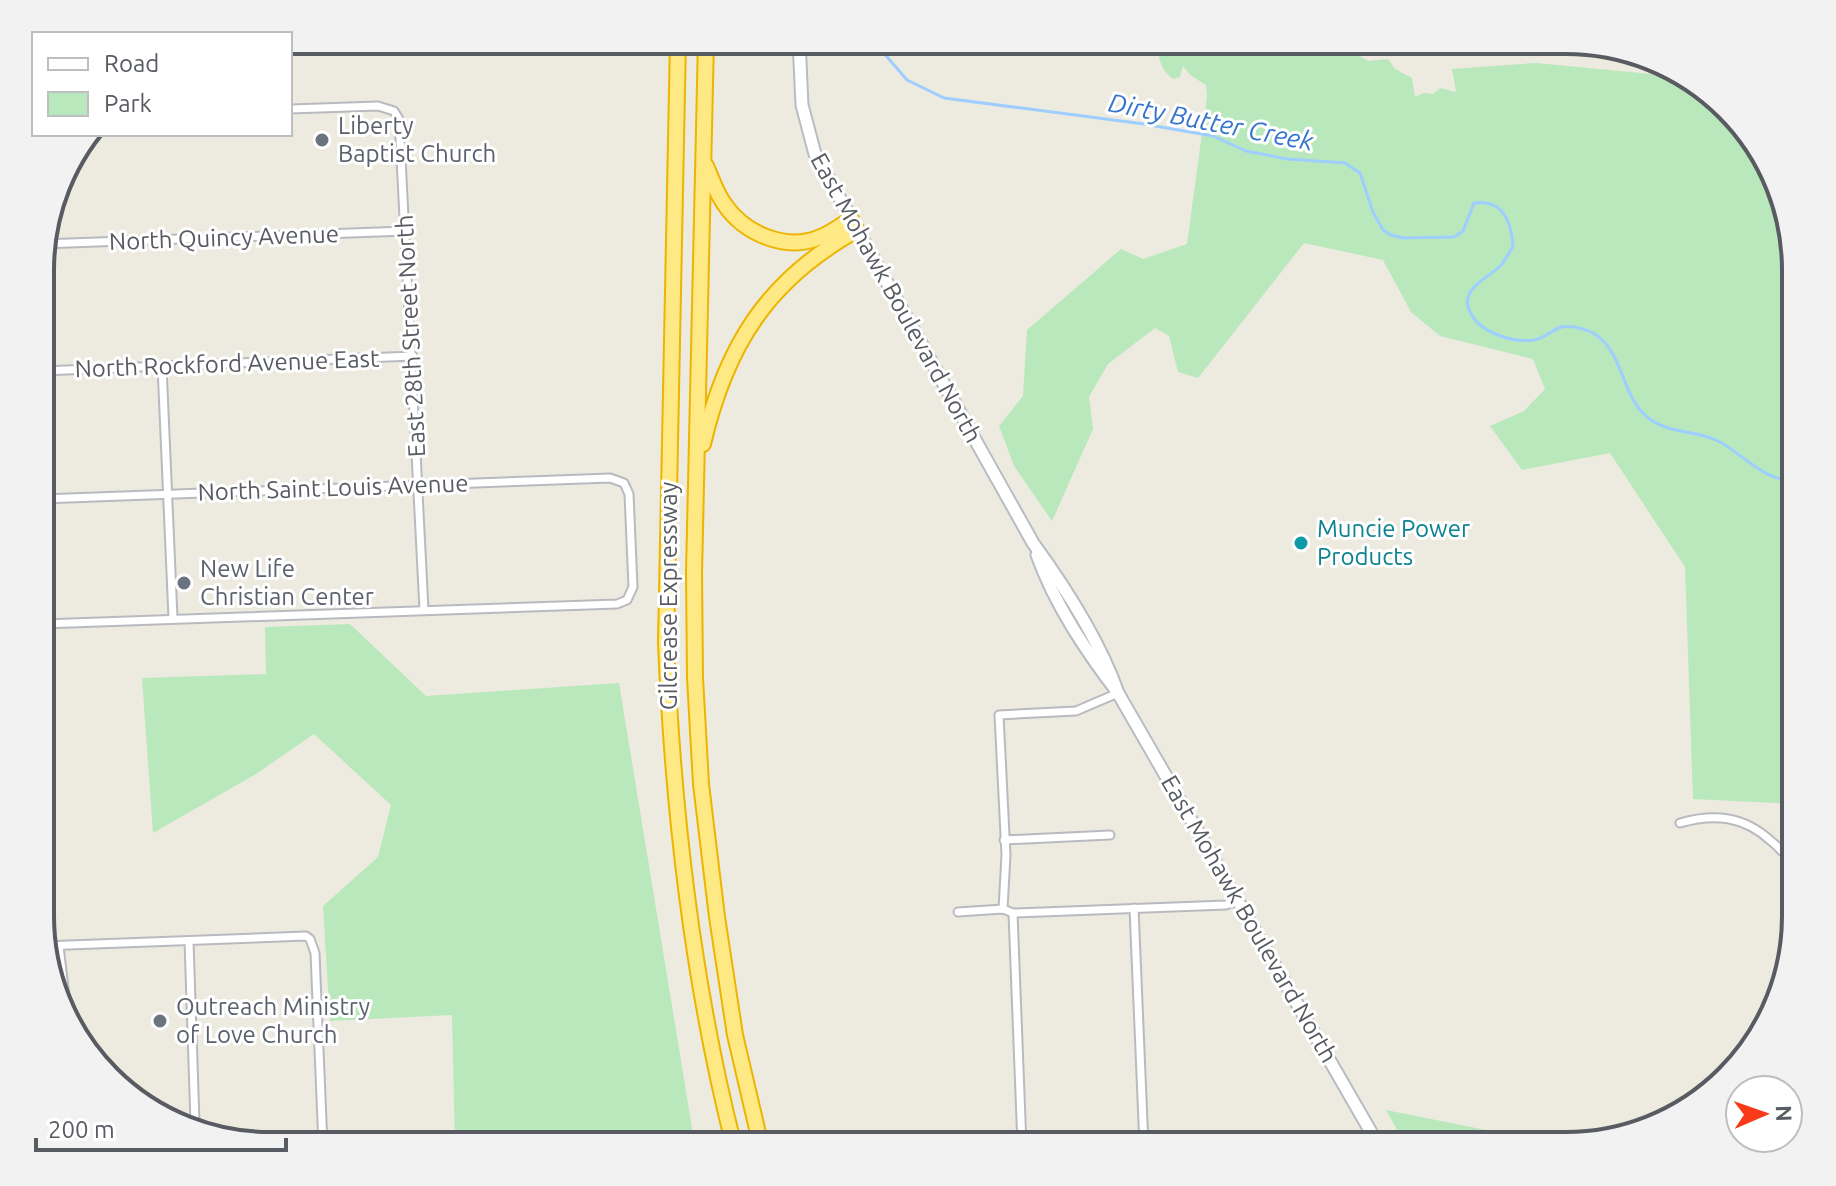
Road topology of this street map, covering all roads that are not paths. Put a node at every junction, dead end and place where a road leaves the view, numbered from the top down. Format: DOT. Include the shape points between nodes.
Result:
graph roads {
  1 [pos="678,54"];
  2 [pos="706,54"];
  3 [pos="800,54"];
  4 [pos="292,109"];
  5 [pos="703,158"];
  6 [pos="854,225"];
  7 [pos="406,231"];
  8 [pos="56,244"];
  9 [pos="413,356"];
  10 [pos="162,366"];
  11 [pos="54,371"];
  12 [pos="696,472"];
  13 [pos="419,484"];
  14 [pos="167,494"];
  15 [pos="54,499"];
  16 [pos="424,610"];
  17 [pos="173,618"];
  18 [pos="54,623"];
  19 [pos="1118,693"];
  20 [pos="1680,823"];
  21 [pos="1110,835"];
  22 [pos="1004,840"];
  23 [pos="1782,851"];
  24 [pos="1238,900"];
  25 [pos="1134,908"];
  26 [pos="1003,909"];
  27 [pos="958,912"];
  28 [pos="1013,913"];
  29 [pos="189,941"];
  30 [pos="59,946"];
  31 [pos="63,976"];
  32 [pos="195,1119"];
  33 [pos="322,1132"];
  34 [pos="731,1132"];
  35 [pos="758,1132"];
  36 [pos="1021,1132"];
  37 [pos="1143,1132"];
  38 [pos="1371,1132"];
  1 -- 34 [label="highway, Gilcrease Expressway" via="666,643 670,733 700,989"];
  2 -- 5 [label="highway, Gilcrease Expressway"];
  3 -- 6 [label="street, East Mohawk Boulevard North" via="802,105 815,154"];
  4 -- 7 [label="street, East 28th Street North" via="378,106 394,111 400,126"];
  5 -- 6 [label="highway" via="726,207 758,234 806,241"];
  5 -- 12 [label="highway, Gilcrease Expressway"];
  6 -- 12 [label="highway" via="809,261 750,325 720,382"];
  6 -- 19 [label="street, East Mohawk Boulevard North" via="1033,543 1079,638"];
  7 -- 8 [label="street, North Quincy Avenue"];
  7 -- 9 [label="street, East 28th Street North"];
  9 -- 10 [label="street, North Rockford Avenue East"];
  9 -- 13 [label="street, East 28th Street North"];
  10 -- 11 [label="street, North Rockford Avenue East"];
  10 -- 14 [label="street"];
  12 -- 35 [label="highway, Gilcrease Expressway" via="694,625 701,784 735,1035"];
  13 -- 14 [label="street, North Saint Louis Avenue"];
  13 -- 16 [label="street, East 28th Street North"];
  13 -- 16 [label="street, North Saint Louis Avenue" via="610,478 624,483 629,494 633,587 627,600 617,604"];
  14 -- 15 [label="street, North Saint Louis Avenue"];
  14 -- 17 [label="street"];
  16 -- 17 [label="street"];
  17 -- 18 [label="street"];
  19 -- 22 [label="street" via="1068,712 999,715"];
  19 -- 24 [label="street, East Mohawk Boulevard North"];
  20 -- 23 [label="street" via="1699,817 1738,820"];
  21 -- 22 [label="street"];
  22 -- 26 [label="street"];
  24 -- 25 [label="street" via="1226,905"];
  24 -- 38 [label="street, East Mohawk Boulevard North"];
  25 -- 28 [label="street"];
  25 -- 37 [label="street"];
  26 -- 27 [label="street"];
  26 -- 28 [label="street"];
  28 -- 36 [label="street"];
  29 -- 30 [label="street"];
  29 -- 32 [label="street"];
  29 -- 33 [label="street" via="301,935 310,939 315,953"];
  30 -- 31 [label="street"];
}
